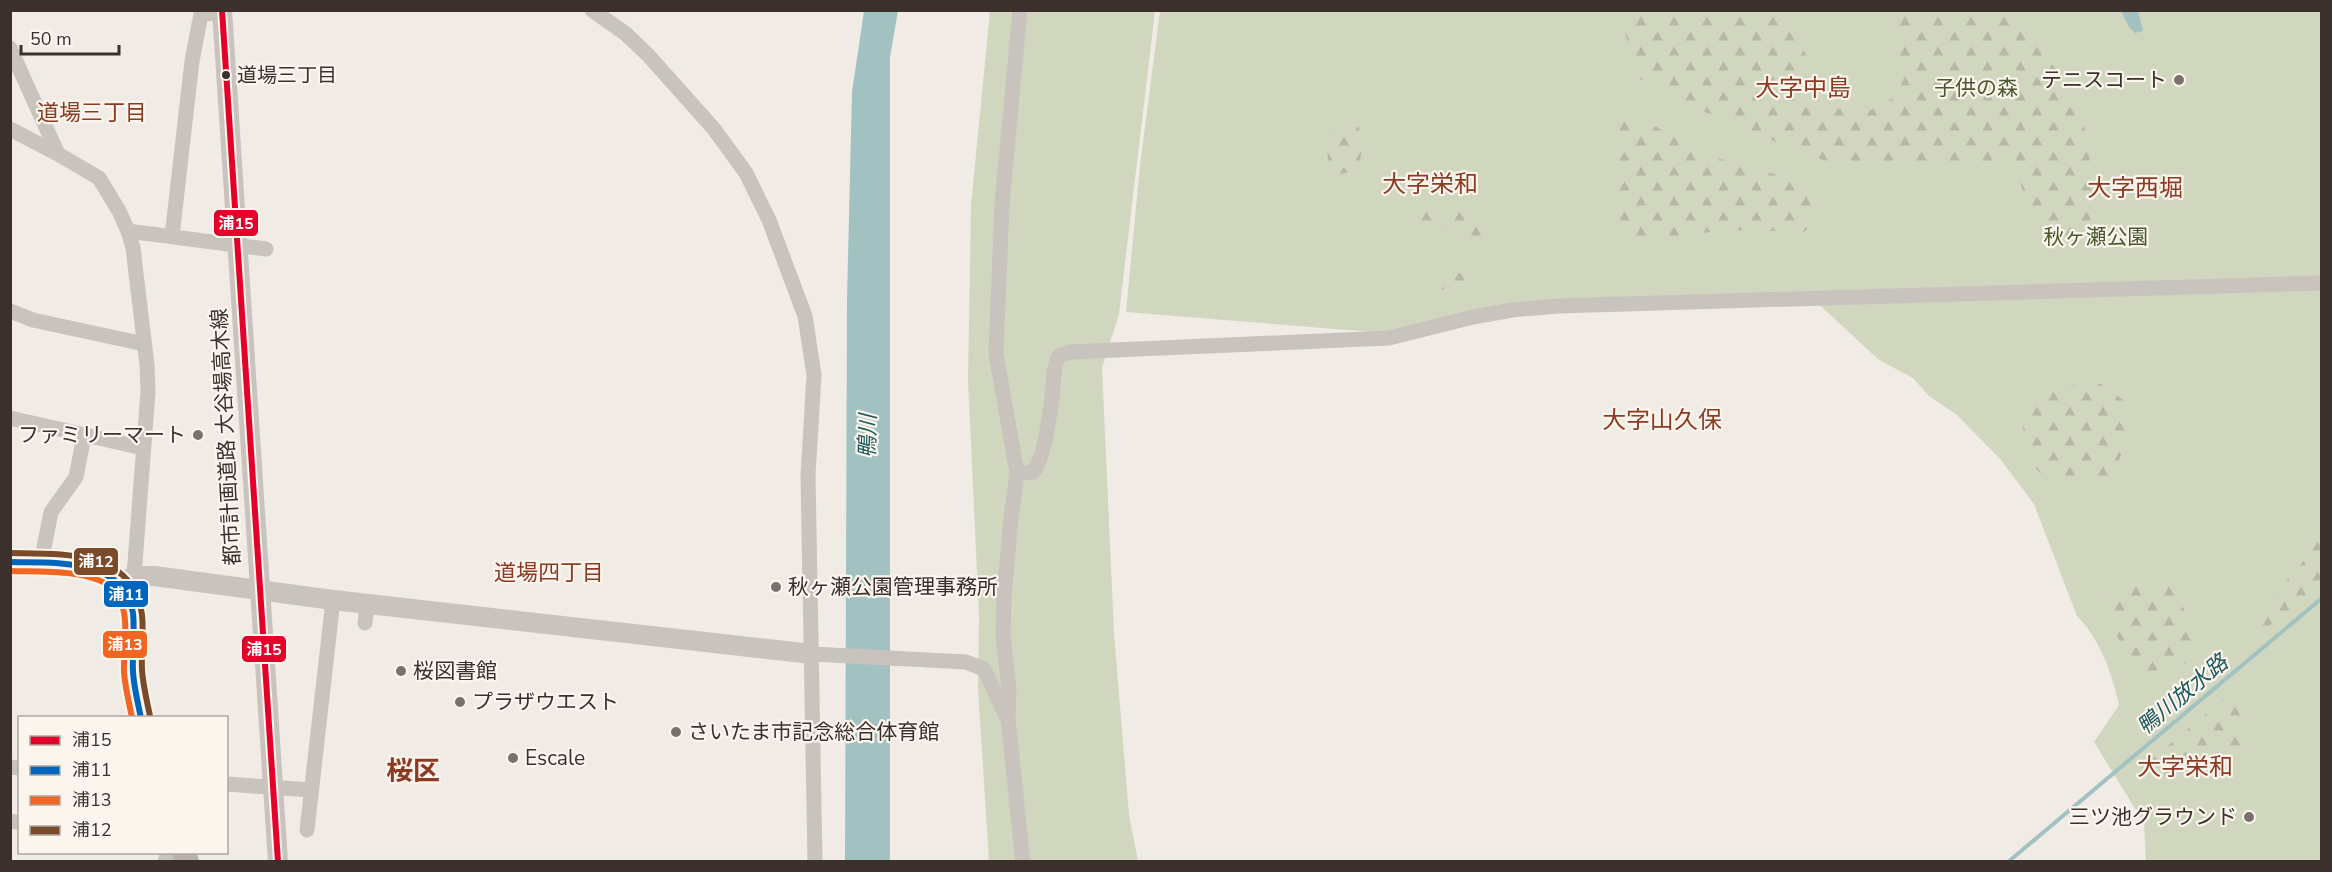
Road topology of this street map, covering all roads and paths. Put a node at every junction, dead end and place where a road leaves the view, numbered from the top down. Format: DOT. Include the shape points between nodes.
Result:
graph roads {
  1 [pos="592,10"];
  2 [pos="1020,10"];
  3 [pos="222,12"];
  4 [pos="10,48"];
  5 [pos="10,129"];
  6 [pos="58,154"];
  7 [pos="128,231"];
  8 [pos="172,236"];
  9 [pos="239,245"];
  10 [pos="266,249"];
  11 [pos="2322,283"];
  12 [pos="10,311"];
  13 [pos="144,344"];
  14 [pos="10,418"];
  15 [pos="84,436"];
  16 [pos="143,448"];
  17 [pos="1017,473"];
  18 [pos="10,561"];
  19 [pos="41,563"];
  20 [pos="128,580"];
  21 [pos="259,590"];
  22 [pos="333,600"];
  23 [pos="815,654"];
  24 [pos="141,716"];
  25 [pos="1008,720"];
  26 [pos="228,784"];
  27 [pos="273,786"];
  28 [pos="311,790"];
  29 [pos="307,830"];
  30 [pos="278,861"];
  31 [pos="815,861"];
  32 [pos="1023,861"];
  1 -- 23 [label="street" via="648,55 714,129 746,173 769,220 805,316 814,374 808,475"];
  2 -- 17 [label="street" via="1001,215 996,349"];
  3 -- 8 [label="street" via="201,14"];
  3 -- 9 [label="street, 都市計画道路 大谷場高木線"];
  4 -- 6 [label="street"];
  5 -- 6 [label="street"];
  6 -- 7 [label="street" via="99,178"];
  7 -- 8 [label="street"];
  7 -- 13 [label="street"];
  8 -- 9 [label="street"];
  9 -- 10 [label="street"];
  9 -- 21 [label="street, 都市計画道路 大谷場高木線"];
  11 -- 17 [label="street" via="1559,306 1473,317 1389,338 1069,352 1059,356 1055,364 1040,462 1033,472"];
  12 -- 13 [label="street" via="33,320"];
  13 -- 16 [label="street" via="148,393"];
  14 -- 15 [label="street"];
  15 -- 16 [label="street"];
  15 -- 19 [label="street" via="76,477 51,512"];
  16 -- 20 [label="street"];
  17 -- 25 [label="street" via="1004,597"];
  18 -- 19 [label="main road"];
  19 -- 20 [label="main road"];
  20 -- 21 [label="street" via="154,576"];
  20 -- 24 [label="main road" via="134,688"];
  21 -- 22 [label="street"];
  21 -- 27 [label="street, 都市計画道路 大谷場高木線"];
  22 -- 23 [label="street" via="366,613"];
  22 -- 28 [label="street"];
  23 -- 25 [label="street" via="966,662 984,669"];
  23 -- 31 [label="street"];
  25 -- 32 [label="street"];
  26 -- 27 [label="street"];
  27 -- 28 [label="street"];
  27 -- 30 [label="street, 都市計画道路 大谷場高木線"];
  28 -- 29 [label="street"];
}
